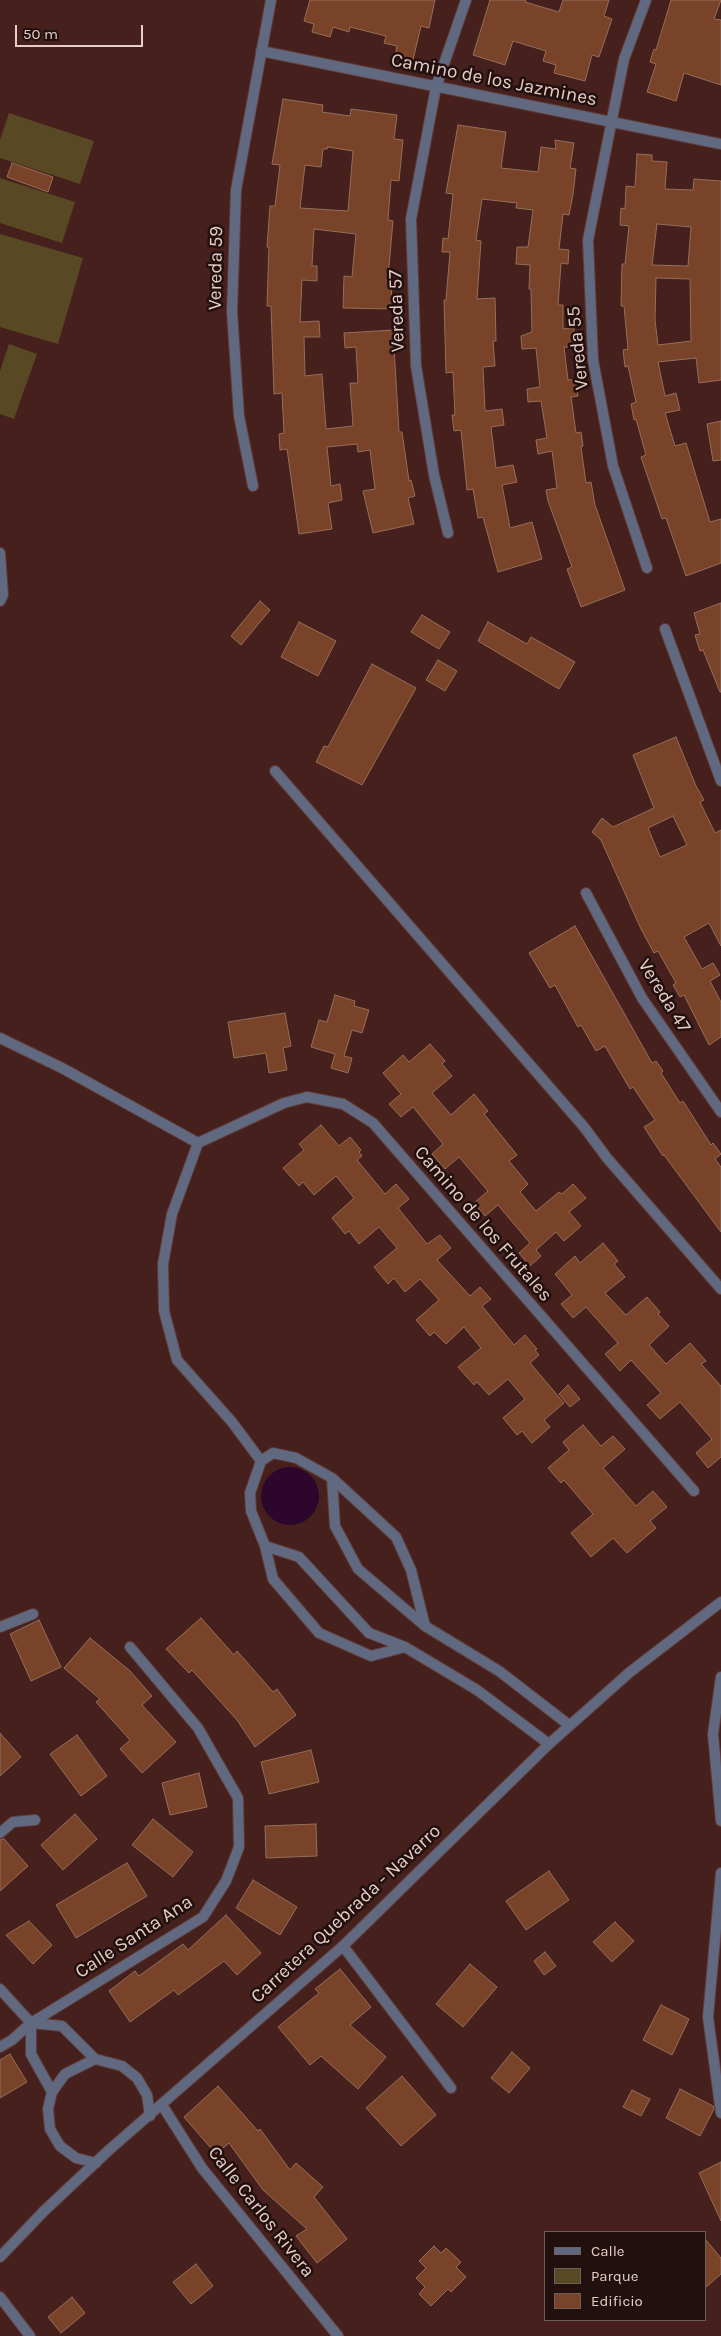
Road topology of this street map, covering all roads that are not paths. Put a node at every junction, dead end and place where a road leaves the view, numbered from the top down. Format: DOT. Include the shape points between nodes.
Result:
graph roads {
  1 [pos="271,0"];
  2 [pos="466,0"];
  3 [pos="646,0"];
  4 [pos="261,51"];
  5 [pos="436,87"];
  6 [pos="612,121"];
  7 [pos="721,144"];
  8 [pos="253,486"];
  9 [pos="448,534"];
  10 [pos="0,553"];
  11 [pos="647,568"];
  12 [pos="0,601"];
  13 [pos="665,629"];
  14 [pos="275,771"];
  15 [pos="721,781"];
  16 [pos="586,893"];
  17 [pos="0,1038"];
  18 [pos="719,1106"];
  19 [pos="198,1144"];
  20 [pos="721,1289"];
  21 [pos="261,1461"];
  22 [pos="332,1478"];
  23 [pos="694,1491"];
  24 [pos="265,1546"];
  25 [pos="721,1602"];
  26 [pos="33,1614"];
  27 [pos="0,1626"];
  28 [pos="425,1626"];
  29 [pos="130,1647"];
  30 [pos="405,1647"];
  31 [pos="721,1677"];
  32 [pos="569,1725"];
  33 [pos="548,1744"];
  34 [pos="35,1820"];
  35 [pos="721,1821"];
  36 [pos="0,1833"];
  37 [pos="721,1872"];
  38 [pos="343,1946"];
  39 [pos="0,1989"];
  40 [pos="31,2024"];
  41 [pos="0,2047"];
  42 [pos="94,2059"];
  43 [pos="451,2088"];
  44 [pos="52,2092"];
  45 [pos="162,2105"];
  46 [pos="721,2113"];
  47 [pos="150,2116"];
  48 [pos="96,2163"];
  49 [pos="0,2257"];
  50 [pos="0,2297"];
  51 [pos="30,2336"];
  52 [pos="338,2336"];
  1 -- 4 [label="street, Vereda 59"];
  2 -- 5 [label="street, Vereda 57"];
  3 -- 6 [label="street, Vereda 55" via="624,59"];
  4 -- 5 [label="street, Camino de los Jazmines"];
  4 -- 8 [label="street, Vereda 59" via="236,190 232,312 240,416"];
  5 -- 6 [label="street, Camino de los Jazmines"];
  5 -- 9 [label="street, Vereda 57" via="412,228 416,366 434,475"];
  6 -- 7 [label="street, Camino de los Jazmines"];
  6 -- 11 [label="street, Vereda 55" via="588,240 593,360 613,466"];
  10 -- 12 [label="street" via="3,595"];
  13 -- 15 [label="street"];
  14 -- 20 [label="street"];
  16 -- 18 [label="street, Vereda 47" via="642,998"];
  17 -- 19 [label="street" via="62,1068"];
  19 -- 21 [label="street" via="172,1214 163,1264 164,1311 177,1360 232,1422"];
  19 -- 23 [label="street, Camino de los Frutales" via="284,1103 307,1097 343,1104 374,1123"];
  21 -- 22 [label="street" via="273,1453 296,1458"];
  21 -- 24 [label="street" via="250,1493 251,1511"];
  22 -- 28 [label="street" via="396,1537 411,1570"];
  22 -- 28 [label="street" via="335,1526 358,1568"];
  24 -- 30 [label="street" via="299,1557 369,1632"];
  24 -- 30 [label="street" via="273,1580 320,1633 371,1656"];
  25 -- 32 [label="street, Carretera Quebrada - Navarro" via="630,1672"];
  26 -- 27 [label="street"];
  28 -- 32 [label="street" via="499,1671"];
  29 -- 40 [label="street, Calle Santa Ana" via="198,1728 238,1798 240,1847 226,1880 203,1918"];
  30 -- 33 [label="street" via="477,1690"];
  31 -- 35 [label="street" via="713,1734"];
  32 -- 33 [label="street, Carretera Quebrada - Navarro"];
  33 -- 38 [label="street, Carretera Quebrada - Navarro"];
  34 -- 36 [label="street" via="13,1822"];
  37 -- 46 [label="street" via="708,2017"];
  38 -- 43 [label="street"];
  38 -- 45 [label="street, Carretera Quebrada - Navarro"];
  39 -- 40 [label="street"];
  40 -- 41 [label="street, Calle Santa Ana"];
  40 -- 42 [label="street" via="62,2026"];
  40 -- 44 [label="street" via="31,2054"];
  42 -- 44 [label="street" via="65,2074"];
  42 -- 47 [label="street" via="122,2066 137,2078 147,2095"];
  44 -- 48 [label="street" via="48,2109 50,2129 60,2146 76,2158"];
  45 -- 47 [label="street, Carretera Quebrada - Navarro"];
  45 -- 52 [label="street, Calle Carlos Rivera" via="202,2168"];
  47 -- 48 [label="street, Carretera Quebrada - Navarro"];
  48 -- 49 [label="street, Carretera Quebrada - Navarro"];
  50 -- 51 [label="street"];
}
